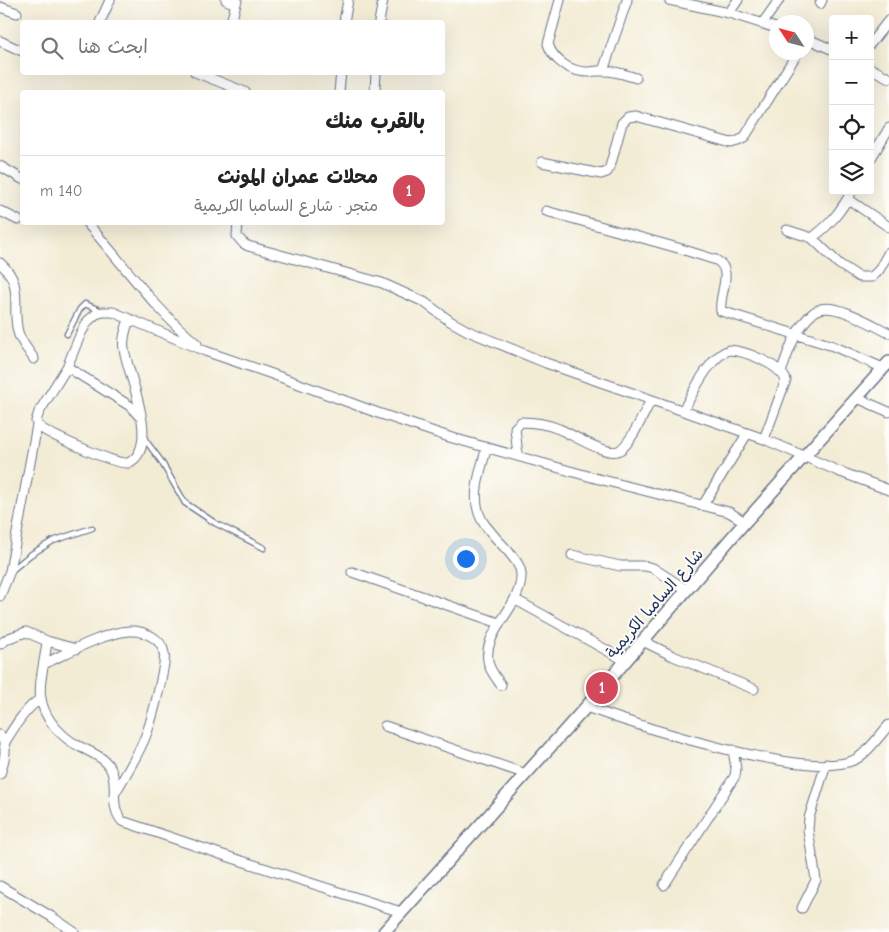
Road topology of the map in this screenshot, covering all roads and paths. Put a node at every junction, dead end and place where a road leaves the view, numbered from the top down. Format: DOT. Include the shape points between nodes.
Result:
graph roads {
  1 [pos="110,0"];
  2 [pos="226,0"];
  3 [pos="348,0"];
  4 [pos="383,0"];
  5 [pos="560,0"];
  6 [pos="627,0"];
  7 [pos="669,0"];
  8 [pos="738,0"];
  9 [pos="779,0"];
  10 [pos="237,2"];
  11 [pos="0,7"];
  12 [pos="17,14"];
  13 [pos="730,14"];
  14 [pos="101,20"];
  15 [pos="232,20"];
  16 [pos="344,20"];
  17 [pos="379,20"];
  18 [pos="889,20"];
  19 [pos="762,24"];
  20 [pos="769,26"];
  21 [pos="874,39"];
  22 [pos="0,41"];
  23 [pos="814,41"];
  24 [pos="829,48"];
  25 [pos="20,50"];
  26 [pos="793,60"];
  27 [pos="603,70"];
  28 [pos="874,70"];
  29 [pos="340,75"];
  30 [pos="376,75"];
  31 [pos="215,76"];
  32 [pos="636,78"];
  33 [pos="889,78"];
  34 [pos="241,90"];
  35 [pos="339,90"];
  36 [pos="375,90"];
  37 [pos="889,128"];
  38 [pos="874,153"];
  39 [pos="542,162"];
  40 [pos="0,166"];
  41 [pos="20,178"];
  42 [pos="850,195"];
  43 [pos="0,211"];
  44 [pos="546,211"];
  45 [pos="18,220"];
  46 [pos="89,225"];
  47 [pos="238,225"];
  48 [pos="889,227"];
  49 [pos="787,230"];
  50 [pos="812,238"];
  51 [pos="889,252"];
  52 [pos="0,263"];
  53 [pos="103,312"];
  54 [pos="129,319"];
  55 [pos="797,333"];
  56 [pos="889,333"];
  57 [pos="67,334"];
  58 [pos="205,351"];
  59 [pos="34,359"];
  60 [pos="886,365"];
  61 [pos="67,367"];
  62 [pos="781,372"];
  63 [pos="857,398"];
  64 [pos="651,400"];
  65 [pos="683,411"];
  66 [pos="889,412"];
  67 [pos="142,418"];
  68 [pos="37,425"];
  69 [pos="747,434"];
  70 [pos="143,436"];
  71 [pos="764,439"];
  72 [pos="487,447"];
  73 [pos="518,456"];
  74 [pos="804,457"];
  75 [pos="889,490"];
  76 [pos="703,504"];
  77 [pos="745,522"];
  78 [pos="92,528"];
  79 [pos="264,548"];
  80 [pos="572,555"];
  81 [pos="10,571"];
  82 [pos="352,572"];
  83 [pos="687,590"];
  84 [pos="0,596"];
  85 [pos="516,600"];
  86 [pos="499,624"];
  87 [pos="47,641"];
  88 [pos="643,641"];
  89 [pos="0,644"];
  90 [pos="76,649"];
  91 [pos="626,661"];
  92 [pos="44,664"];
  93 [pos="501,685"];
  94 [pos="754,689"];
  95 [pos="40,699"];
  96 [pos="586,707"];
  97 [pos="889,725"];
  98 [pos="386,726"];
  99 [pos="2,739"];
  100 [pos="733,750"];
  101 [pos="826,764"];
  102 [pos="0,774"];
  103 [pos="526,774"];
  104 [pos="114,795"];
  105 [pos="664,885"];
  106 [pos="0,886"];
  107 [pos="802,908"];
  108 [pos="401,912"];
  109 [pos="74,932"];
  110 [pos="384,932"];
  1 -- 14 [label="street"];
  2 -- 10 [label="street"];
  3 -- 16 [label="street"];
  4 -- 17 [label="street"];
  5 -- 27 [label="street" via="548,44 550,49 557,60 569,68 584,72"];
  6 -- 27 [label="street"];
  7 -- 13 [label="street"];
  8 -- 13 [label="street"];
  9 -- 19 [label="street"];
  10 -- 15 [label="street"];
  11 -- 12 [label="street"];
  13 -- 19 [label="street"];
  18 -- 21 [label="street"];
  19 -- 20 [label="street"];
  22 -- 25 [label="street"];
  23 -- 24 [label="street"];
  26 -- 39 [label="street" via="744,138 738,141 731,142 636,116 628,117 622,123 607,172 602,174"];
  27 -- 32 [label="street"];
  28 -- 33 [label="street"];
  29 -- 35 [label="street"];
  30 -- 36 [label="street"];
  31 -- 34 [label="street"];
  37 -- 38 [label="street"];
  40 -- 41 [label="street"];
  42 -- 48 [label="street"];
  42 -- 50 [label="street" via="840,213"];
  43 -- 45 [label="street"];
  44 -- 55 [label="street" via="716,260 725,270 721,311"];
  46 -- 58 [label="street" via="173,323"];
  47 -- 64 [label="street" via="237,236 243,244 387,285 424,302 468,331"];
  49 -- 50 [label="street"];
  50 -- 51 [label="street" via="839,264 859,277 872,277 880,270"];
  52 -- 59 [label="street" via="10,271 16,285 18,334"];
  53 -- 54 [label="street" via="113,312"];
  53 -- 57 [label="lane" via="85,304"];
  53 -- 61 [label="street" via="88,321"];
  54 -- 58 [label="street"];
  54 -- 67 [label="street" via="123,348"];
  55 -- 56 [label="street" via="809,317 823,308 865,320"];
  55 -- 60 [label="street"];
  55 -- 62 [label="street"];
  58 -- 72 [label="street" via="378,413"];
  60 -- 63 [label="main road, شارع السامبا الكريمية"];
  61 -- 67 [label="street" via="130,406"];
  61 -- 68 [label="street" via="40,412"];
  62 -- 65 [label="street" via="736,350 723,352 702,378"];
  62 -- 71 [label="street" via="786,382"];
  63 -- 66 [label="street"];
  63 -- 74 [label="main road, شارع السامبا الكريمية"];
  64 -- 65 [label="street"];
  64 -- 73 [label="street" via="619,451 604,450 557,428 521,422 515,428"];
  65 -- 69 [label="street"];
  67 -- 70 [label="street"];
  68 -- 70 [label="street" via="65,441 123,464 137,457"];
  68 -- 81 [label="street"];
  69 -- 71 [label="street"];
  69 -- 76 [label="street"];
  70 -- 79 [label="lane" via="185,502 215,523"];
  71 -- 74 [label="street"];
  72 -- 73 [label="street"];
  72 -- 85 [label="street" via="476,502 484,524 520,566 522,573"];
  73 -- 76 [label="street"];
  74 -- 75 [label="street"];
  74 -- 77 [label="main road, شارع السامبا الكريمية"];
  76 -- 77 [label="street" via="729,512"];
  77 -- 83 [label="main road, شارع السامبا الكريمية"];
  78 -- 81 [label="lane" via="54,541"];
  80 -- 83 [label="street" via="620,566 653,568"];
  81 -- 84 [label="street"];
  82 -- 86 [label="street"];
  83 -- 88 [label="main road, شارع السامبا الكريمية"];
  85 -- 86 [label="street"];
  85 -- 91 [label="street"];
  86 -- 93 [label="street" via="491,641 488,659"];
  87 -- 89 [label="street" via="26,632"];
  87 -- 90 [label="street"];
  87 -- 92 [label="street"];
  88 -- 91 [label="main road, شارع السامبا الكريمية"];
  88 -- 94 [label="street"];
  90 -- 92 [label="street"];
  90 -- 104 [label="street" via="117,633 138,631 156,640 164,653 158,694 147,734"];
  91 -- 96 [label="main road, شارع السامبا الكريمية"];
  92 -- 95 [label="street"];
  95 -- 99 [label="street"];
  95 -- 104 [label="street" via="46,717 66,739 107,763 113,773"];
  96 -- 100 [label="street" via="618,719"];
  96 -- 103 [label="main road, شارع السامبا الكريمية"];
  97 -- 101 [label="street" via="860,757"];
  98 -- 103 [label="street"];
  99 -- 102 [label="street" via="6,752"];
  100 -- 101 [label="street" via="797,764"];
  100 -- 105 [label="street" via="735,776"];
  101 -- 107 [label="street" via="808,818 816,880"];
  103 -- 108 [label="main road, شارع السامبا الكريمية"];
  104 -- 108 [label="street" via="118,816 130,825"];
  106 -- 109 [label="street"];
  108 -- 110 [label="main road, شارع السامبا الكريمية"];
}
